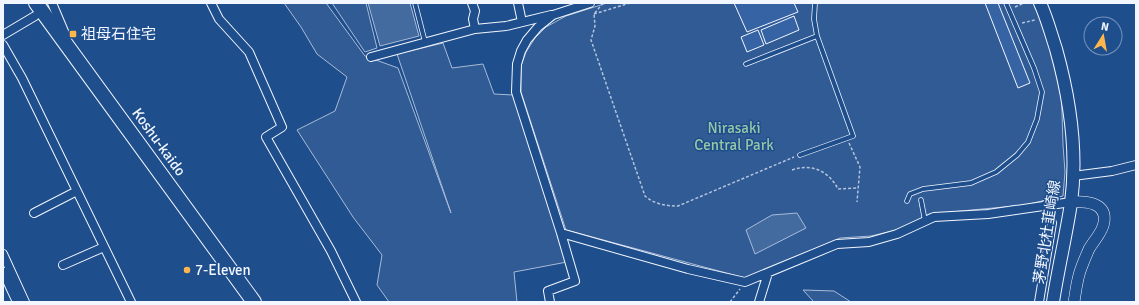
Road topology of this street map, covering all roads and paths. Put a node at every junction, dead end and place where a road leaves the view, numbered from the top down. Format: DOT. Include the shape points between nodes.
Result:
graph roads {
  1 [pos="52,3"];
  2 [pos="211,3"];
  3 [pos="415,3"];
  4 [pos="472,3"];
  5 [pos="518,3"];
  6 [pos="590,3"];
  7 [pos="602,3"];
  8 [pos="630,3"];
  9 [pos="815,3"];
  10 [pos="1006,3"];
  11 [pos="1024,3"];
  12 [pos="1040,3"];
  13 [pos="36,10"];
  14 [pos="1010,10"];
  15 [pos="594,14"];
  16 [pos="553,15"];
  17 [pos="1046,16"];
  18 [pos="522,22"];
  19 [pos="1016,25"];
  20 [pos="475,29"];
  21 [pos="3,35"];
  22 [pos="817,36"];
  23 [pos="425,42"];
  24 [pos="65,43"];
  25 [pos="3,45"];
  26 [pos="371,57"];
  27 [pos="746,64"];
  28 [pos="846,138"];
  29 [pos="800,155"];
  30 [pos="1136,165"];
  31 [pos="792,170"];
  32 [pos="1073,176"];
  33 [pos="858,188"];
  34 [pos="77,191"];
  35 [pos="921,200"];
  36 [pos="907,201"];
  37 [pos="857,202"];
  38 [pos="1071,202"];
  39 [pos="1045,205"];
  40 [pos="34,213"];
  41 [pos="925,221"];
  42 [pos="562,233"];
  43 [pos="576,238"];
  44 [pos="565,244"];
  45 [pos="104,247"];
  46 [pos="3,254"];
  47 [pos="63,265"];
  48 [pos="3,272"];
  49 [pos="768,274"];
  50 [pos="745,282"];
  51 [pos="17,302"];
  52 [pos="25,302"];
  53 [pos="131,302"];
  54 [pos="254,302"];
  55 [pos="356,302"];
  56 [pos="550,302"];
  57 [pos="730,302"];
  58 [pos="760,302"];
  59 [pos="1039,302"];
  60 [pos="1052,302"];
  61 [pos="1074,302"];
  1 -- 24 [label="street" via="66,37"];
  2 -- 55 [label="street" via="220,19 249,52 282,127 266,137 331,251"];
  3 -- 23 [label="lane"];
  4 -- 20 [label="street" via="475,11"];
  5 -- 18 [label="street"];
  6 -- 16 [label="street"];
  7 -- 15 [label="path"];
  8 -- 15 [label="path"];
  9 -- 22 [label="lane"];
  10 -- 14 [label="lane"];
  11 -- 14 [label="path"];
  12 -- 17 [label="main road, 茅野北杜韮崎線"];
  13 -- 21 [label="street"];
  13 -- 24 [label="highway, Koshu-kaido"];
  14 -- 19 [label="lane"];
  15 -- 29 [label="path" via="595,26 591,40 645,196 650,201 678,206"];
  16 -- 18 [label="street"];
  16 -- 42 [label="street" via="538,27 521,51 517,64 516,92"];
  17 -- 19 [label="path"];
  17 -- 32 [label="main road, 茅野北杜韮崎線" via="1065,81 1072,120"];
  18 -- 20 [label="street"];
  19 -- 36 [label="lane" via="1042,92 1037,118 1028,142 1018,155 996,172 971,183 923,189 910,194"];
  20 -- 23 [label="street"];
  22 -- 27 [label="lane"];
  22 -- 28 [label="lane" via="854,136"];
  23 -- 26 [label="street"];
  24 -- 54 [label="highway, Koshu-kaido"];
  25 -- 34 [label="street" via="22,78"];
  28 -- 29 [label="lane"];
  28 -- 33 [label="path" via="860,167"];
  30 -- 32 [label="street"];
  31 -- 33 [label="path" via="818,169 834,181 838,189"];
  32 -- 38 [label="main road, 茅野北杜韮崎線"];
  33 -- 37 [label="path"];
  34 -- 40 [label="street"];
  34 -- 45 [label="street"];
  35 -- 41 [label="lane"];
  38 -- 39 [label="street"];
  38 -- 60 [label="main road, 茅野北杜韮崎線"];
  38 -- 61 [label="street" via="1094,204 1101,207 1104,214 1104,223 1081,267"];
  39 -- 41 [label="street" via="1017,211 934,217"];
  39 -- 59 [label="street" via="1052,223"];
  41 -- 49 [label="street" via="897,234 870,242 837,244"];
  42 -- 43 [label="street"];
  42 -- 44 [label="street"];
  43 -- 44 [label="street"];
  43 -- 50 [label="street"];
  44 -- 56 [label="street" via="575,281 548,291"];
  45 -- 47 [label="street"];
  45 -- 53 [label="street"];
  46 -- 52 [label="street"];
  48 -- 51 [label="street"];
  49 -- 50 [label="street"];
  49 -- 58 [label="street"];
  50 -- 57 [label="path"];
}
